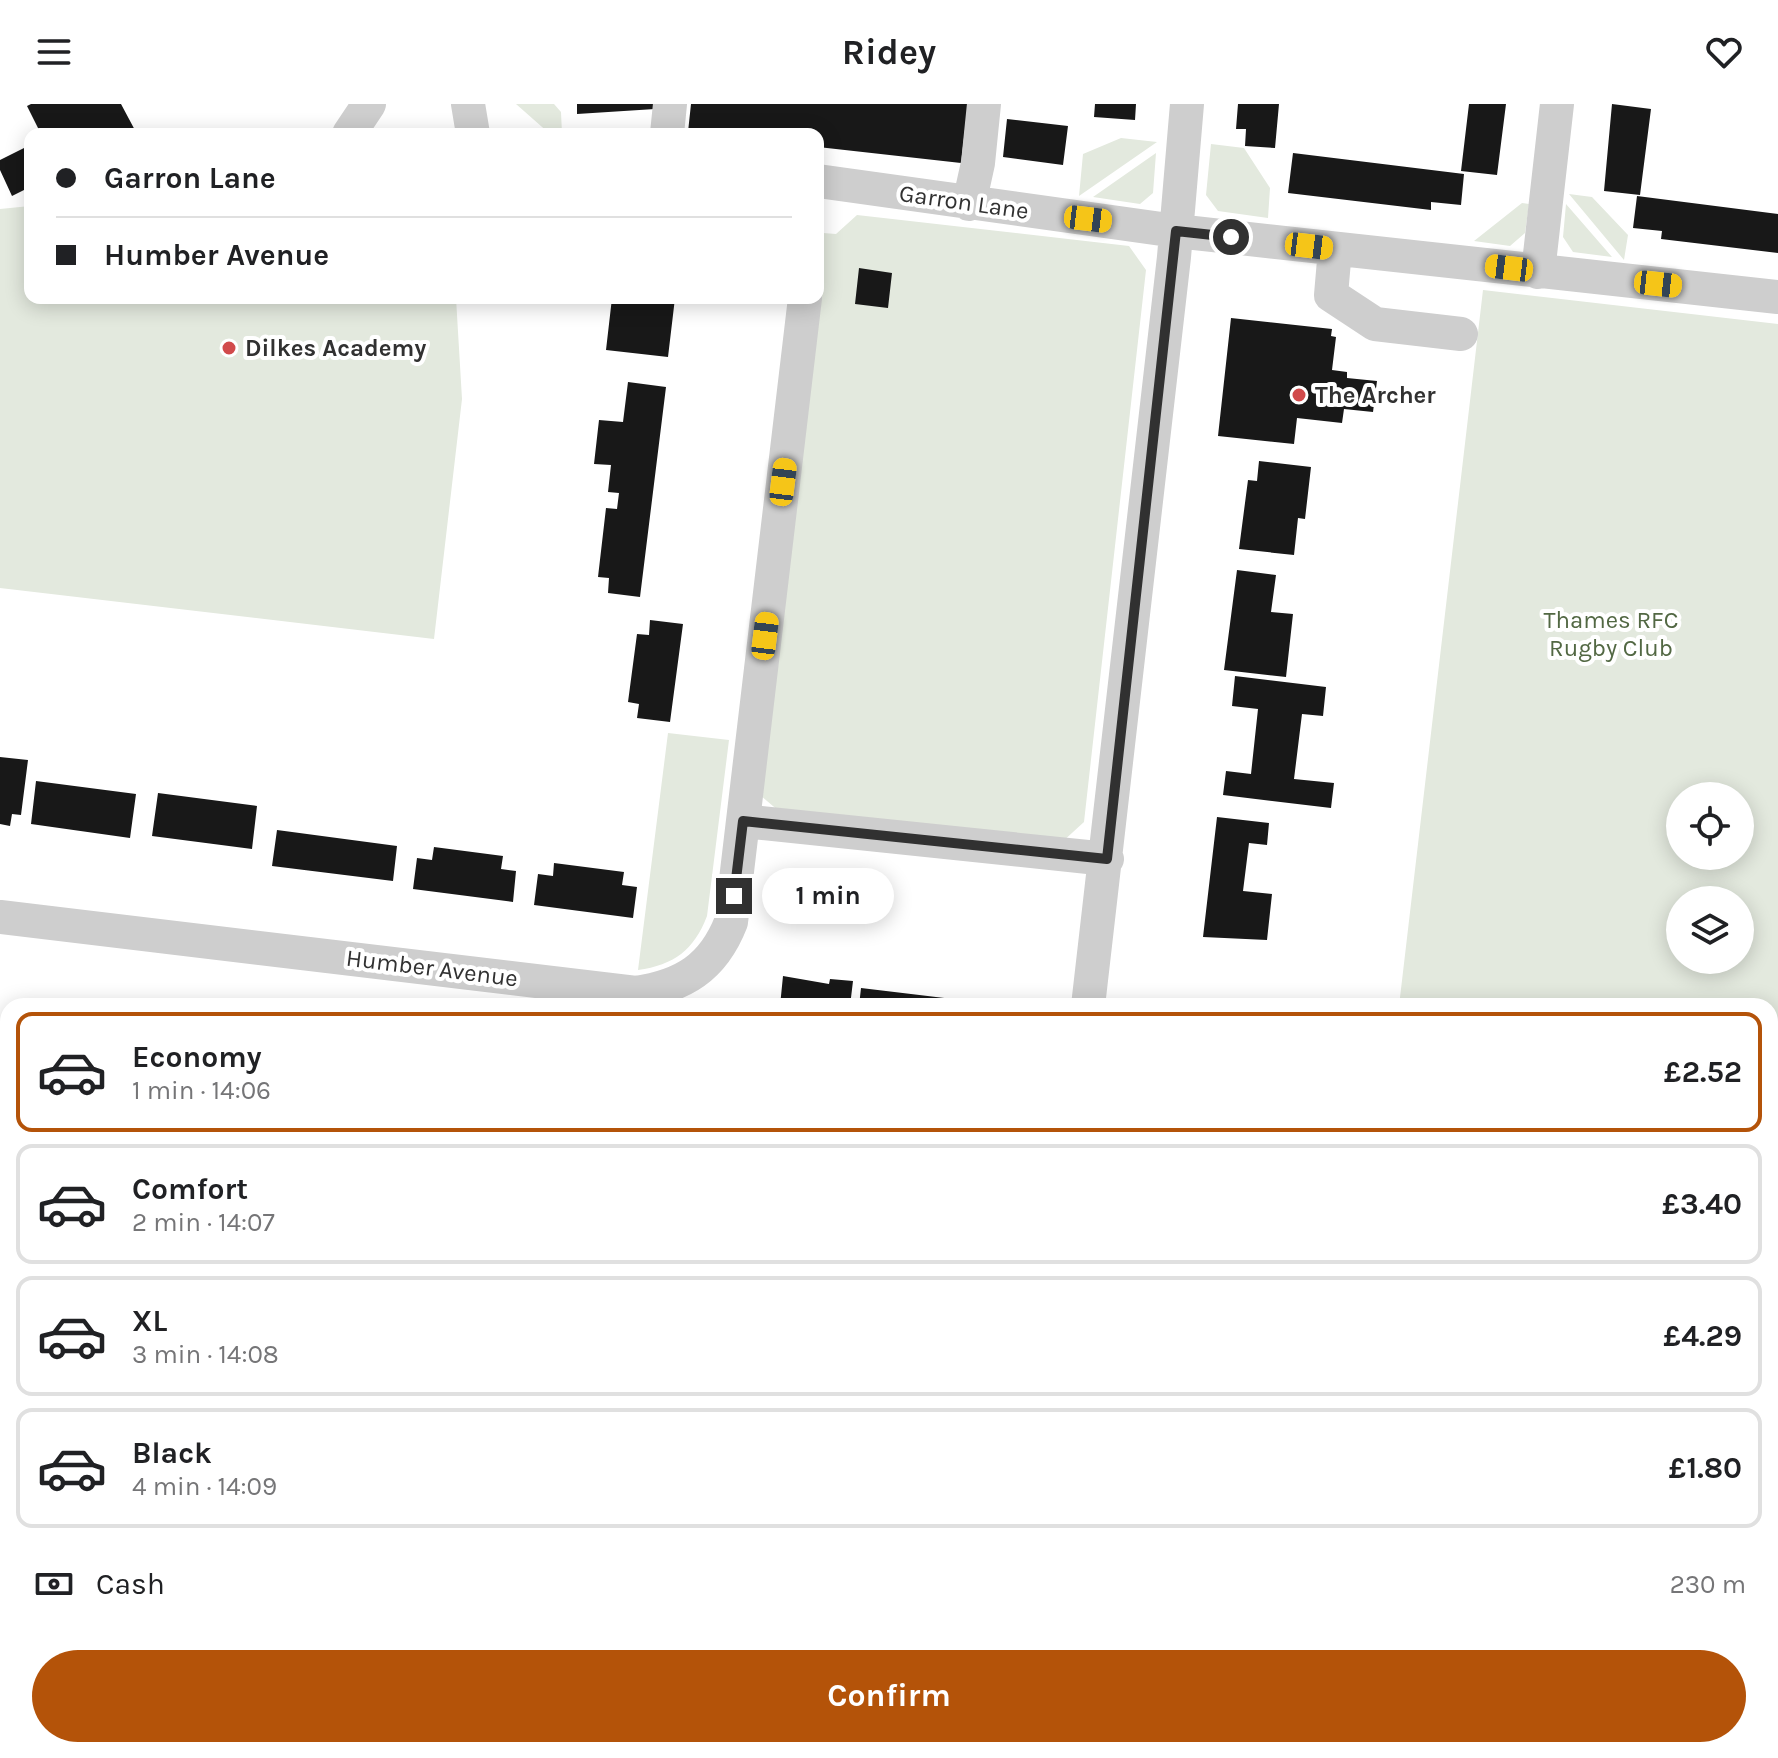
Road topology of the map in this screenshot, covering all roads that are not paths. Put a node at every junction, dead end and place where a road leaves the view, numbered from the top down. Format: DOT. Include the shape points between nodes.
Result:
graph roads {
  1 [pos="369,104"];
  2 [pos="468,104"];
  3 [pos="670,104"];
  4 [pos="984,104"];
  5 [pos="1187,104"];
  6 [pos="1557,104"];
  7 [pos="353,128"];
  8 [pos="472,128"];
  9 [pos="668,128"];
  10 [pos="824,183"];
  11 [pos="969,204"];
  12 [pos="1176,231"];
  13 [pos="1335,249"];
  14 [pos="1538,272"];
  15 [pos="1778,297"];
  16 [pos="804,304"];
  17 [pos="1461,334"];
  18 [pos="743,821"];
  19 [pos="1107,859"];
  20 [pos="0,917"];
  21 [pos="1089,998"];
  1 -- 7 [label="street"];
  2 -- 8 [label="street"];
  3 -- 9 [label="street"];
  4 -- 11 [label="street"];
  5 -- 12 [label="street"];
  6 -- 14 [label="street"];
  10 -- 11 [label="street, Garron Lane"];
  11 -- 12 [label="street, Garron Lane"];
  12 -- 13 [label="street, Garron Lane"];
  12 -- 19 [label="street"];
  13 -- 14 [label="street, Garron Lane"];
  13 -- 17 [label="street" via="1331,295 1375,324"];
  14 -- 15 [label="street, Garron Lane"];
  16 -- 18 [label="street, Humber Avenue"];
  18 -- 19 [label="street"];
  18 -- 20 [label="street, Humber Avenue" via="725,936 705,967 685,980 636,993"];
  19 -- 21 [label="street"];
}
